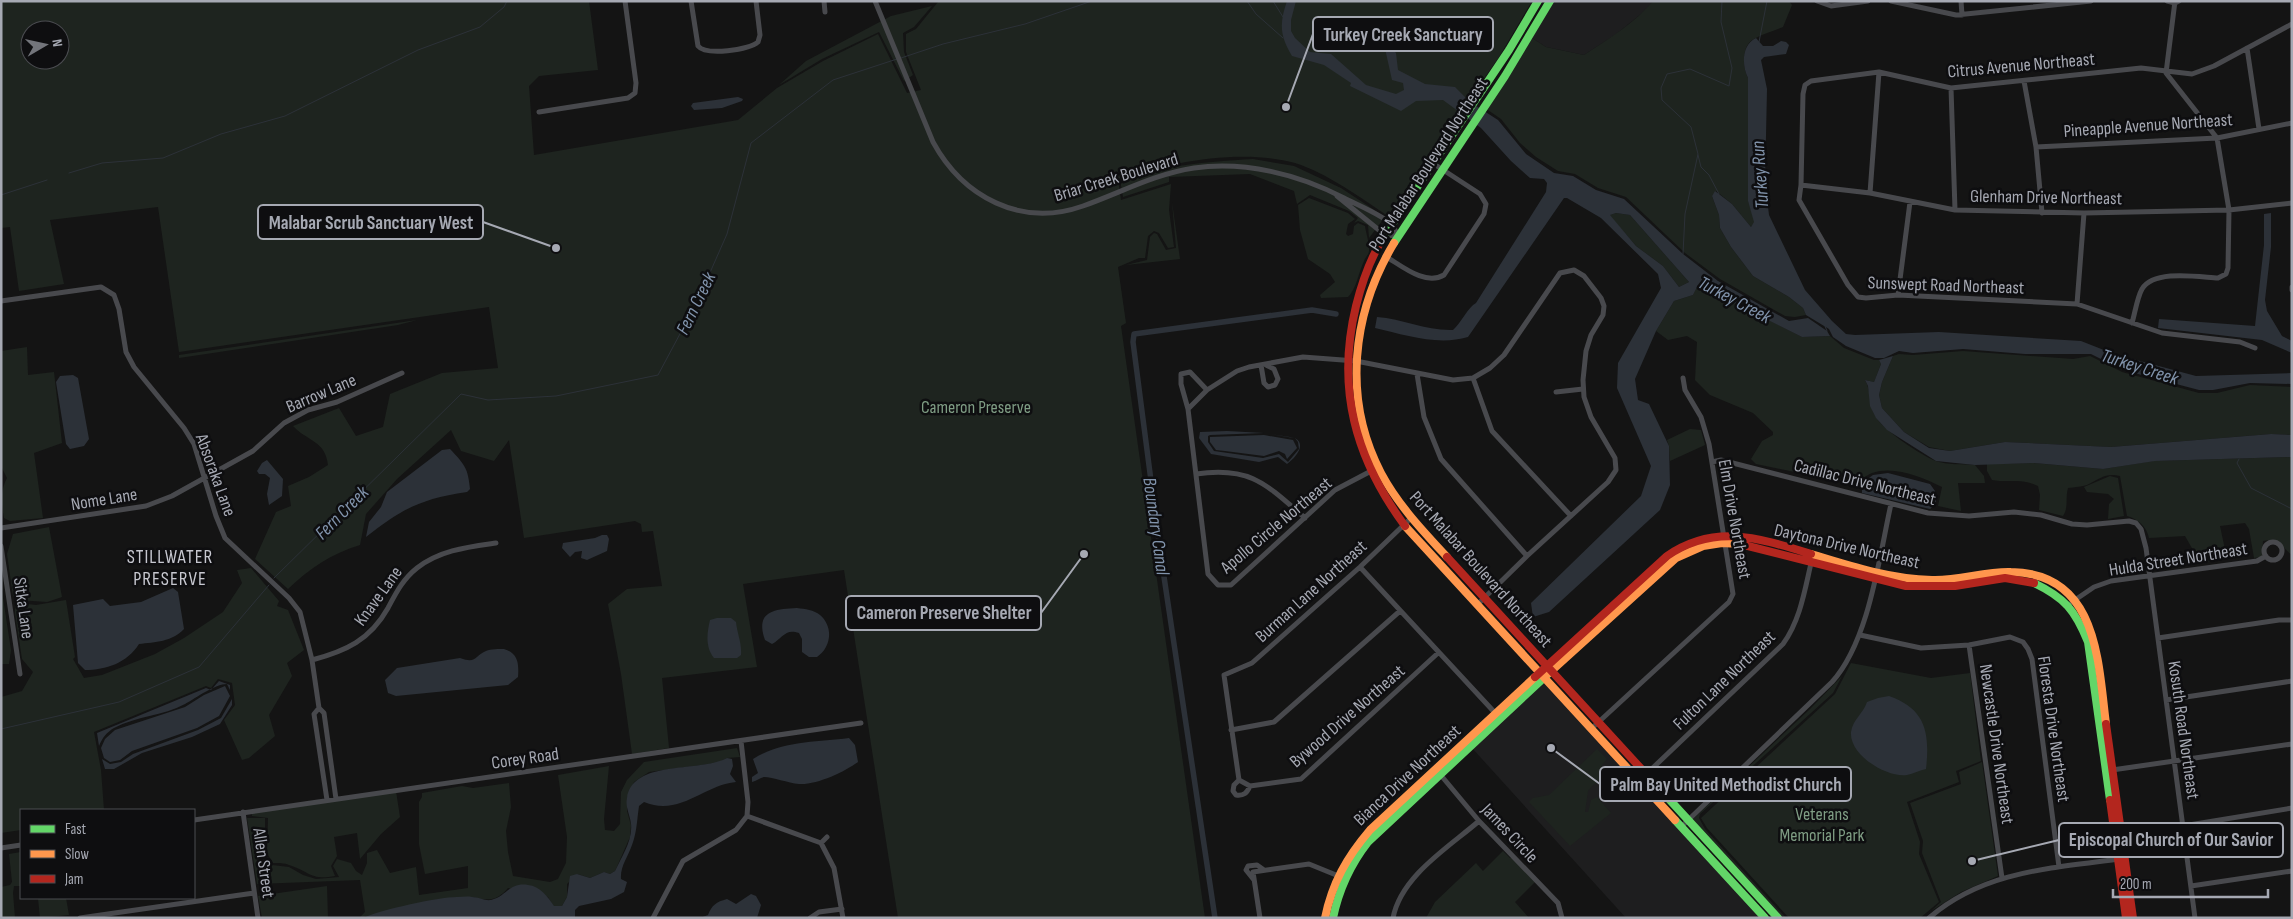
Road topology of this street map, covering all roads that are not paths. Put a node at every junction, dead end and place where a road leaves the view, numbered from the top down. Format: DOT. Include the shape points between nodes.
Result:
graph roads {
  1 [pos="625,1"];
  2 [pos="691,1"];
  3 [pos="756,1"];
  4 [pos="824,1"];
  5 [pos="1538,1"];
  6 [pos="1550,1"];
  7 [pos="1817,1"];
  8 [pos="1868,1"];
  9 [pos="1891,1"];
  10 [pos="1961,1"];
  11 [pos="2091,1"];
  12 [pos="2167,1"];
  13 [pos="877,2"];
  14 [pos="2177,2"];
  15 [pos="2033,4"];
  16 [pos="825,12"];
  17 [pos="1962,15"];
  18 [pos="2292,24"];
  19 [pos="2246,48"];
  20 [pos="1880,72"];
  21 [pos="2166,73"];
  22 [pos="2024,81"];
  23 [pos="1951,88"];
  24 [pos="539,112"];
  25 [pos="2292,123"];
  26 [pos="2259,128"];
  27 [pos="2217,138"];
  28 [pos="2036,147"];
  29 [pos="1438,166"];
  30 [pos="1802,184"];
  31 [pos="1333,192"];
  32 [pos="1870,193"];
  33 [pos="1910,202"];
  34 [pos="2292,203"];
  35 [pos="1955,210"];
  36 [pos="2229,210"];
  37 [pos="2042,213"];
  38 [pos="2084,213"];
  39 [pos="1393,225"];
  40 [pos="1385,235"];
  41 [pos="1398,236"];
  42 [pos="1385,256"];
  43 [pos="1898,295"];
  44 [pos="1,301"];
  45 [pos="2077,304"];
  46 [pos="2132,323"];
  47 [pos="2255,348"];
  48 [pos="1347,360"];
  49 [pos="1356,362"];
  50 [pos="402,373"];
  51 [pos="1417,374"];
  52 [pos="1473,378"];
  53 [pos="1683,378"];
  54 [pos="1583,389"];
  55 [pos="1207,390"];
  56 [pos="1556,392"];
  57 [pos="1188,409"];
  58 [pos="1712,462"];
  59 [pos="1378,468"];
  60 [pos="1370,472"];
  61 [pos="1196,474"];
  62 [pos="204,478"];
  63 [pos="1891,504"];
  64 [pos="1571,516"];
  65 [pos="1304,518"];
  66 [pos="1411,518"];
  67 [pos="1404,525"];
  68 [pos="1,528"];
  69 [pos="1725,539"];
  70 [pos="496,543"];
  71 [pos="1,546"];
  72 [pos="1527,556"];
  73 [pos="2266,556"];
  74 [pos="1812,559"];
  75 [pos="1360,567"];
  76 [pos="1875,575"];
  77 [pos="2150,576"];
  78 [pos="1484,598"];
  79 [pos="2072,603"];
  80 [pos="1477,605"];
  81 [pos="1400,611"];
  82 [pos="2292,620"];
  83 [pos="1860,636"];
  84 [pos="2158,638"];
  85 [pos="1969,644"];
  86 [pos="1438,653"];
  87 [pos="312,660"];
  88 [pos="1550,668"];
  89 [pos="20,674"];
  90 [pos="1541,676"];
  91 [pos="2292,681"];
  92 [pos="2166,700"];
  93 [pos="319,708"];
  94 [pos="1498,716"];
  95 [pos="861,723"];
  96 [pos="1598,723"];
  97 [pos="1591,729"];
  98 [pos="1231,730"];
  99 [pos="741,741"];
  100 [pos="2292,744"];
  101 [pos="2174,761"];
  102 [pos="331,763"];
  103 [pos="322,764"];
  104 [pos="1434,768"];
  105 [pos="2110,771"];
  106 [pos="1440,774"];
  107 [pos="1646,774"];
  108 [pos="1239,780"];
  109 [pos="1639,781"];
  110 [pos="1250,786"];
  111 [pos="336,799"];
  112 [pos="327,800"];
  113 [pos="2292,808"];
  114 [pos="243,812"];
  115 [pos="747,816"];
  116 [pos="195,820"];
  117 [pos="1385,820"];
  118 [pos="1688,820"];
  119 [pos="1479,821"];
  120 [pos="1682,826"];
  121 [pos="2183,826"];
  122 [pos="827,837"];
  123 [pos="821,843"];
  124 [pos="20,845"];
  125 [pos="1,848"];
  126 [pos="1710,857"];
  127 [pos="2122,859"];
  128 [pos="2059,867"];
  129 [pos="1264,870"];
  130 [pos="1723,871"];
  131 [pos="2292,871"];
  132 [pos="1737,873"];
  133 [pos="1341,877"];
  134 [pos="2002,878"];
  135 [pos="1254,880"];
  136 [pos="2191,886"];
  137 [pos="254,893"];
  138 [pos="1757,895"];
  139 [pos="1751,902"];
  140 [pos="842,909"];
  141 [pos="80,918"];
  142 [pos="258,918"];
  143 [pos="653,918"];
  144 [pos="810,918"];
  145 [pos="843,918"];
  146 [pos="1260,918"];
  147 [pos="1325,918"];
  148 [pos="1333,918"];
  149 [pos="1393,918"];
  150 [pos="1563,918"];
  151 [pos="1766,918"];
  152 [pos="1777,918"];
  153 [pos="1929,918"];
  154 [pos="2126,918"];
  155 [pos="2133,918"];
  156 [pos="2195,918"];
  1 -- 24 [label="street" via="636,83 632,97"];
  2 -- 3 [label="street" via="698,46 702,51 712,52 752,46 758,42"];
  4 -- 16 [label="street"];
  5 -- 29 [label="street, Port Malabar Boulevard Northeast" via="1458,128"];
  6 -- 29 [label="street, Port Malabar Boulevard Northeast" via="1466,133"];
  7 -- 8 [label="street" via="1831,6"];
  9 -- 17 [label="street" via="1947,15"];
  10 -- 17 [label="street"];
  11 -- 15 [label="street"];
  12 -- 14 [label="street"];
  13 -- 31 [label="street, Briar Creek Boulevard" via="943,161 965,185 991,200 1016,210 1060,211 1167,173 1228,166 1278,172"];
  14 -- 21 [label="street"];
  15 -- 17 [label="street"];
  18 -- 19 [label="street, Citrus Avenue Northeast"];
  19 -- 21 [label="street, Citrus Avenue Northeast" via="2192,74"];
  19 -- 26 [label="street"];
  20 -- 23 [label="street, Citrus Avenue Northeast"];
  20 -- 30 [label="street, Sunswept Road Northeast" via="1811,81 1805,85"];
  20 -- 32 [label="street"];
  21 -- 22 [label="street, Citrus Avenue Northeast" via="2141,68"];
  21 -- 27 [label="street"];
  22 -- 23 [label="street, Citrus Avenue Northeast"];
  22 -- 28 [label="street"];
  23 -- 35 [label="street"];
  25 -- 26 [label="street, Pineapple Avenue Northeast"];
  26 -- 27 [label="street, Pineapple Avenue Northeast"];
  27 -- 28 [label="street, Pineapple Avenue Northeast"];
  27 -- 36 [label="street"];
  28 -- 37 [label="street"];
  29 -- 39 [label="street, Port Malabar Boulevard Northeast"];
  29 -- 41 [label="street, Port Malabar Boulevard Northeast"];
  29 -- 42 [label="street" via="1480,194 1486,204 1484,214 1444,275 1437,279 1426,279"];
  30 -- 32 [label="street, Glenham Drive Northeast"];
  30 -- 43 [label="street, Sunswept Road Northeast" via="1799,200 1858,297"];
  31 -- 39 [label="street, Briar Creek Boulevard"];
  31 -- 40 [label="street, Briar Creek Boulevard"];
  32 -- 33 [label="street, Glenham Drive Northeast"];
  33 -- 35 [label="street, Glenham Drive Northeast"];
  33 -- 43 [label="street"];
  34 -- 36 [label="street, Glenham Drive Northeast"];
  35 -- 37 [label="street, Glenham Drive Northeast"];
  36 -- 38 [label="street, Glenham Drive Northeast"];
  36 -- 46 [label="street" via="2226,274 2218,278 2165,276 2152,281 2143,288"];
  37 -- 38 [label="street, Glenham Drive Northeast"];
  38 -- 45 [label="street"];
  39 -- 40 [label="street, Port Malabar Boulevard Northeast"];
  39 -- 41 [label="street"];
  40 -- 41 [label="street"];
  40 -- 48 [label="street, Port Malabar Boulevard Northeast" via="1358,296"];
  41 -- 42 [label="street, Port Malabar Boulevard Northeast"];
  42 -- 49 [label="street, Port Malabar Boulevard Northeast" via="1362,313"];
  43 -- 45 [label="street, Sunswept Road Northeast"];
  44 -- 62 [label="street, Absoraka Lane" via="101,287 114,295 126,352 194,444"];
  45 -- 46 [label="street, Sunswept Road Northeast"];
  46 -- 47 [label="street, Sunswept Road Northeast" via="2162,333 2240,342"];
  48 -- 49 [label="street"];
  48 -- 55 [label="street" via="1303,357 1264,365 1237,372"];
  48 -- 60 [label="street, Port Malabar Boulevard Northeast" via="1351,417"];
  49 -- 51 [label="street"];
  49 -- 59 [label="street, Port Malabar Boulevard Northeast" via="1360,415"];
  50 -- 62 [label="street, Barrow Lane" via="337,402 308,410 284,424 253,451"];
  51 -- 52 [label="street" via="1453,380"];
  51 -- 72 [label="street" via="1424,417 1441,459"];
  52 -- 54 [label="street" via="1504,355 1560,273 1574,270 1582,273 1602,298 1604,308 1586,351"];
  52 -- 64 [label="street" via="1492,430"];
  53 -- 58 [label="street, Elm Drive Northeast" via="1685,390 1705,428"];
  54 -- 56 [label="street"];
  54 -- 64 [label="street" via="1591,417 1614,454 1616,467 1611,479"];
  55 -- 57 [label="street"];
  55 -- 57 [label="street, Apollo Circle Northeast" via="1190,372 1181,374"];
  57 -- 61 [label="street, Apollo Circle Northeast"];
  58 -- 63 [label="street, Cadillac Drive Northeast" via="1721,460"];
  58 -- 69 [label="street, Elm Drive Northeast"];
  59 -- 60 [label="street, Apollo Circle Northeast"];
  59 -- 66 [label="street, Port Malabar Boulevard Northeast"];
  60 -- 65 [label="street, Apollo Circle Northeast" via="1335,490"];
  60 -- 67 [label="street, Port Malabar Boulevard Northeast" via="1386,502"];
  61 -- 65 [label="street" via="1220,470 1248,476 1273,490"];
  61 -- 65 [label="street, Apollo Circle Northeast" via="1208,574 1218,585 1231,586"];
  62 -- 68 [label="street, Nome Lane" via="146,506"];
  62 -- 87 [label="street, Absoraka Lane" via="225,538 300,612"];
  63 -- 76 [label="street"];
  63 -- 77 [label="street, Cadillac Drive Northeast" via="1944,515 2014,512 2087,525 2131,521 2138,524 2143,533"];
  64 -- 72 [label="street"];
  66 -- 67 [label="street, Burman Lane Northeast"];
  66 -- 78 [label="street, Port Malabar Boulevard Northeast"];
  67 -- 75 [label="street, Burman Lane Northeast"];
  67 -- 80 [label="street, Port Malabar Boulevard Northeast"];
  69 -- 74 [label="street, Daytona Drive Northeast"];
  69 -- 88 [label="street, Daytona Drive Northeast" via="1677,557"];
  69 -- 96 [label="street, Elm Drive Northeast" via="1733,585 1732,598"];
  70 -- 87 [label="street, Knave Lane" via="453,550 425,562 403,582 365,638 335,654"];
  71 -- 89 [label="street, Sitka Lane"];
  72 -- 78 [label="street"];
  73 -- 77 [label="street, Hulda Street Northeast" via="2257,561"];
  74 -- 76 [label="street, Daytona Drive Northeast"];
  74 -- 107 [label="street, Fulton Lane Northeast" via="1799,613 1783,644"];
  75 -- 81 [label="street"];
  75 -- 98 [label="street, Burman Lane Northeast" via="1252,663 1224,674"];
  76 -- 79 [label="street, Daytona Drive Northeast" via="1906,586 1934,587 2000,578 2022,579 2045,587"];
  76 -- 83 [label="street"];
  77 -- 79 [label="street, Hulda Street Northeast" via="2111,581 2094,587"];
  77 -- 84 [label="street, Kosuth Road Northeast"];
  78 -- 80 [label="street"];
  78 -- 88 [label="street, Port Malabar Boulevard Northeast"];
  79 -- 105 [label="street, Daytona Drive Northeast" via="2088,642"];
  80 -- 90 [label="street, Port Malabar Boulevard Northeast"];
  81 -- 86 [label="street"];
  81 -- 98 [label="street" via="1274,722"];
  82 -- 84 [label="street"];
  83 -- 85 [label="street, Floresta Drive Northeast" via="1921,648"];
  83 -- 118 [label="street" via="1848,662 1832,682"];
  84 -- 92 [label="street, Kosuth Road Northeast"];
  85 -- 128 [label="street, Floresta Drive Northeast" via="2010,637 2023,642 2030,653"];
  85 -- 134 [label="street, Newcastle Drive Northeast"];
  86 -- 94 [label="street"];
  86 -- 110 [label="street, Bywood Drive Northeast" via="1301,779"];
  87 -- 93 [label="street, Absoraka Lane"];
  88 -- 90 [label="street, Daytona Drive Northeast"];
  88 -- 96 [label="street, Port Malabar Boulevard Northeast"];
  90 -- 94 [label="street, Bianca Drive Northeast"];
  90 -- 97 [label="street, Port Malabar Boulevard Northeast"];
  91 -- 92 [label="street"];
  92 -- 101 [label="street, Kosuth Road Northeast"];
  93 -- 102 [label="street, Absoraka Lane" via="324,713"];
  93 -- 103 [label="street, Absoraka Lane" via="314,714"];
  94 -- 104 [label="street, Bianca Drive Northeast"];
  94 -- 106 [label="street, Bianca Drive Northeast"];
  95 -- 99 [label="street, Corey Road"];
  96 -- 97 [label="street, Elm Drive Northeast"];
  96 -- 107 [label="street, Port Malabar Boulevard Northeast"];
  97 -- 109 [label="street, Port Malabar Boulevard Northeast"];
  98 -- 108 [label="street"];
  99 -- 111 [label="street, Corey Road"];
  99 -- 115 [label="street"];
  100 -- 101 [label="street"];
  101 -- 105 [label="street"];
  101 -- 121 [label="street, Kosuth Road Northeast"];
  102 -- 103 [label="street"];
  102 -- 111 [label="street, Absoraka Lane"];
  103 -- 112 [label="street, Absoraka Lane"];
  104 -- 106 [label="street, James Circle"];
  104 -- 117 [label="street, Bianca Drive Northeast"];
  105 -- 127 [label="street, Daytona Drive Northeast"];
  106 -- 117 [label="street, Bianca Drive Northeast"];
  106 -- 119 [label="street, James Circle"];
  107 -- 109 [label="street, Fulton Lane Northeast"];
  107 -- 118 [label="street, Port Malabar Boulevard Northeast"];
  108 -- 110 [label="street"];
  108 -- 110 [label="street" via="1234,785 1236,795 1241,796"];
  109 -- 120 [label="street, Port Malabar Boulevard Northeast"];
  111 -- 112 [label="street, Corey Road"];
  112 -- 114 [label="street, Corey Road"];
  113 -- 121 [label="street"];
  114 -- 116 [label="street, Corey Road"];
  114 -- 137 [label="street, Allen Street"];
  115 -- 123 [label="street"];
  115 -- 143 [label="street" via="736,830 683,862"];
  117 -- 133 [label="street, Bianca Drive Northeast"];
  118 -- 120 [label="street"];
  118 -- 132 [label="street, Port Malabar Boulevard Northeast"];
  119 -- 149 [label="street" via="1415,877 1402,892"];
  119 -- 150 [label="street, James Circle" via="1558,902"];
  120 -- 126 [label="street, Port Malabar Boulevard Northeast"];
  121 -- 136 [label="street, Kosuth Road Northeast"];
  122 -- 123 [label="street"];
  123 -- 140 [label="street" via="834,868"];
  124 -- 125 [label="street"];
  126 -- 130 [label="street, Port Malabar Boulevard Northeast"];
  126 -- 132 [label="street" via="1715,854"];
  127 -- 128 [label="street"];
  127 -- 154 [label="street, Daytona Drive Northeast"];
  127 -- 155 [label="street, Daytona Drive Northeast"];
  128 -- 134 [label="street"];
  129 -- 133 [label="street" via="1309,864"];
  129 -- 135 [label="street" via="1253,872"];
  129 -- 135 [label="street" via="1257,865 1248,866 1248,875"];
  130 -- 138 [label="street" via="1751,895"];
  130 -- 139 [label="street, Port Malabar Boulevard Northeast"];
  131 -- 136 [label="street"];
  132 -- 138 [label="street, Port Malabar Boulevard Northeast"];
  133 -- 147 [label="street, Bianca Drive Northeast" via="1328,901"];
  133 -- 148 [label="street, Bianca Drive Northeast"];
  134 -- 153 [label="street" via="1962,894"];
  135 -- 146 [label="street"];
  136 -- 156 [label="street, Kosuth Road Northeast"];
  137 -- 141 [label="street"];
  137 -- 142 [label="street, Allen Street"];
  138 -- 152 [label="street, Port Malabar Boulevard Northeast"];
  139 -- 151 [label="street, Port Malabar Boulevard Northeast"];
  139 -- 152 [label="street" via="1758,903"];
  140 -- 144 [label="street" via="819,912"];
  140 -- 145 [label="street"];
}
